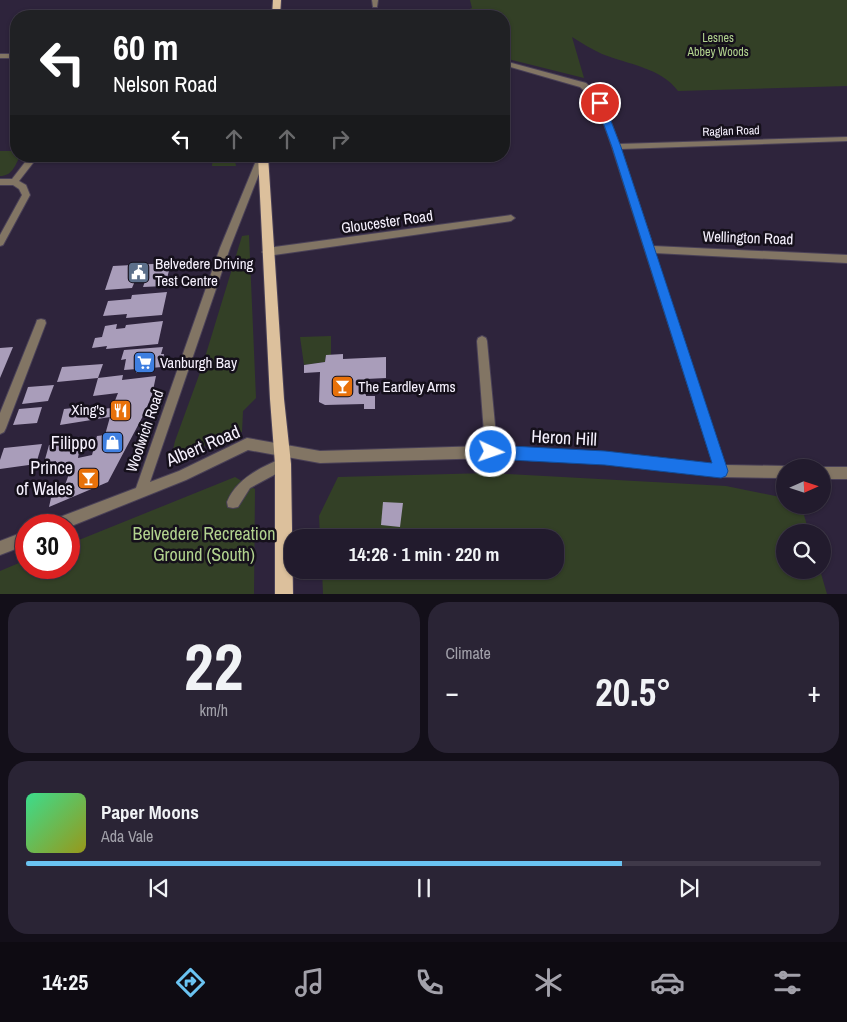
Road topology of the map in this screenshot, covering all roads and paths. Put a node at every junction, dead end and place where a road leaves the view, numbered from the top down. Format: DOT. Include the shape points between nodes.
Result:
graph roads {
  1 [pos="510,66"];
  2 [pos="847,139"];
  3 [pos="616,147"];
  4 [pos="260,162"];
  5 [pos="262,162"];
  6 [pos="29,163"];
  7 [pos="0,182"];
  8 [pos="14,182"];
  9 [pos="511,218"];
  10 [pos="0,243"];
  11 [pos="648,249"];
  12 [pos="268,252"];
  13 [pos="847,259"];
  14 [pos="41,323"];
  15 [pos="482,341"];
  16 [pos="0,428"];
  17 [pos="491,452"];
  18 [pos="282,456"];
  19 [pos="721,471"];
  20 [pos="776,472"];
  21 [pos="831,473"];
  22 [pos="847,473"];
  23 [pos="141,491"];
  24 [pos="233,502"];
  25 [pos="80,516"];
  26 [pos="15,542"];
  27 [pos="0,548"];
  28 [pos="284,594"];
  1 -- 3 [label="street" via="583,85 593,91"];
  2 -- 3 [label="street, Raglan Road"];
  3 -- 11 [label="street"];
  4 -- 23 [label="street, Woolwich Road" via="224,248"];
  5 -- 12 [label="main road, Woolwich Road"];
  6 -- 8 [label="street"];
  7 -- 8 [label="street"];
  8 -- 10 [label="street" via="23,187 26,195"];
  9 -- 12 [label="street, Gloucester Road"];
  11 -- 13 [label="street, Wellington Road"];
  11 -- 19 [label="street"];
  12 -- 18 [label="main road, Woolwich Road"];
  14 -- 16 [label="street"];
  15 -- 17 [label="street"];
  17 -- 18 [label="street, Heron Hill"];
  17 -- 19 [label="street, Heron Hill" via="605,458"];
  18 -- 23 [label="street, Albert Road" via="247,444 182,476"];
  18 -- 24 [label="street" via="246,484"];
  18 -- 28 [label="main road, Woolwich Road"];
  19 -- 20 [label="street, Heron Hill"];
  21 -- 22 [label="street"];
  23 -- 25 [label="street, Albert Road"];
  26 -- 27 [label="street"];
}
